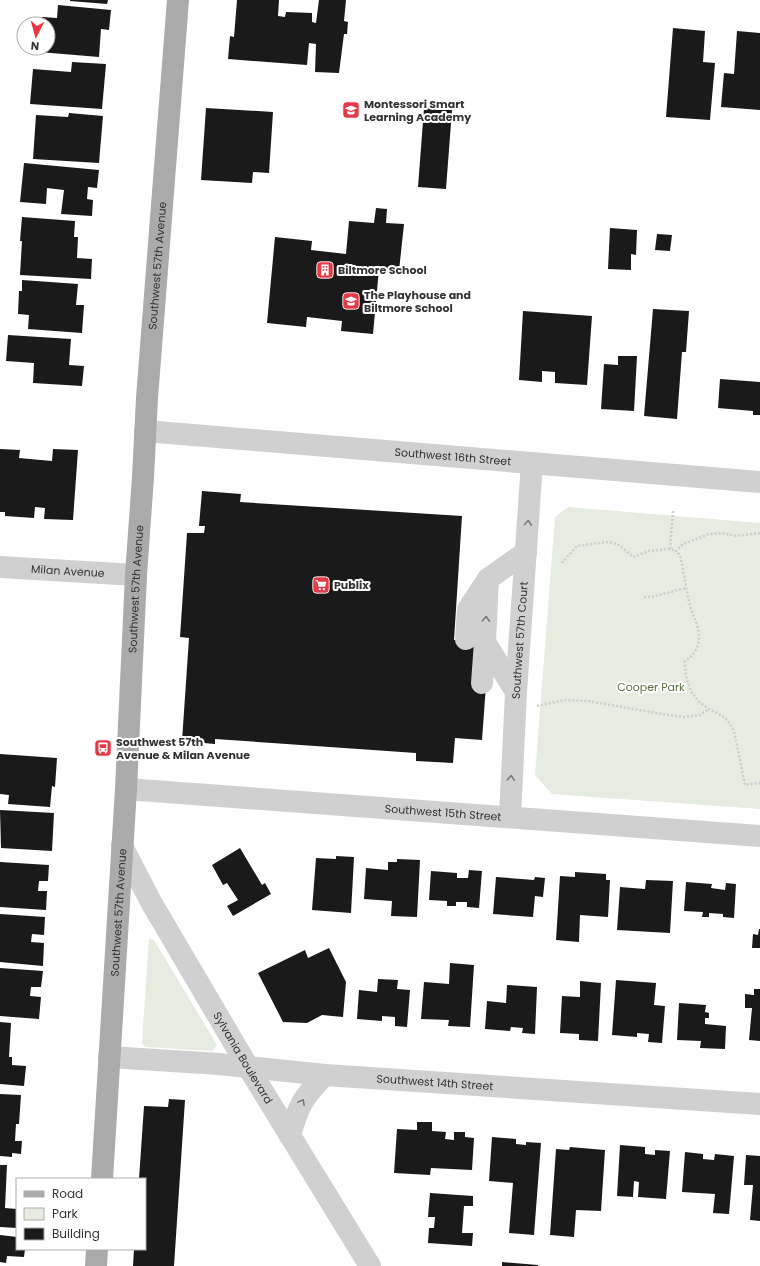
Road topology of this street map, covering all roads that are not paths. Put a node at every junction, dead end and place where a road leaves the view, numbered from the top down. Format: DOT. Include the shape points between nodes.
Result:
graph roads {
  1 [pos="178,0"];
  2 [pos="145,431"];
  3 [pos="532,463"];
  4 [pos="760,482"];
  5 [pos="526,552"];
  6 [pos="0,567"];
  7 [pos="136,575"];
  8 [pos="476,640"];
  9 [pos="482,682"];
  10 [pos="515,699"];
  11 [pos="126,789"];
  12 [pos="510,817"];
  13 [pos="760,836"];
  14 [pos="122,846"];
  15 [pos="109,1058"];
  16 [pos="248,1067"];
  17 [pos="325,1075"];
  18 [pos="760,1104"];
  19 [pos="290,1136"];
  20 [pos="102,1178"];
  21 [pos="97,1250"];
  22 [pos="96,1266"];
  23 [pos="369,1266"];
  1 -- 2 [label="main road, Southwest 57th Avenue"];
  2 -- 3 [label="street, Southwest 16th Street"];
  2 -- 7 [label="main road, Southwest 57th Avenue"];
  3 -- 4 [label="street, Southwest 16th Street"];
  5 -- 3 [label="street, Southwest 57th Court, one-way"];
  5 -- 8 [label="street" via="488,579"];
  5 -- 10 [label="street, Southwest 57th Court"];
  6 -- 7 [label="street, Milan Avenue"];
  7 -- 11 [label="main road, Southwest 57th Avenue"];
  8 -- 9 [label="street"];
  8 -- 10 [label="street"];
  12 -- 10 [label="street, Southwest 57th Court, one-way"];
  11 -- 12 [label="street, Southwest 15th Street"];
  11 -- 14 [label="main road, Southwest 57th Avenue"];
  12 -- 13 [label="street, Southwest 15th Street"];
  14 -- 15 [label="main road, Southwest 57th Avenue"];
  14 -- 16 [label="street, Sylvania Boulevard" via="151,902"];
  15 -- 16 [label="street, Southwest 14th Street"];
  15 -- 20 [label="main road, Southwest 57th Avenue"];
  16 -- 17 [label="street, Southwest 14th Street"];
  16 -- 19 [label="street, Sylvania Boulevard"];
  17 -- 18 [label="street, Southwest 14th Street"];
  19 -- 17 [label="street, one-way" via="302,1102 310,1089"];
  19 -- 23 [label="street, Sylvania Boulevard"];
  21 -- 22 [label="main road"];
}
